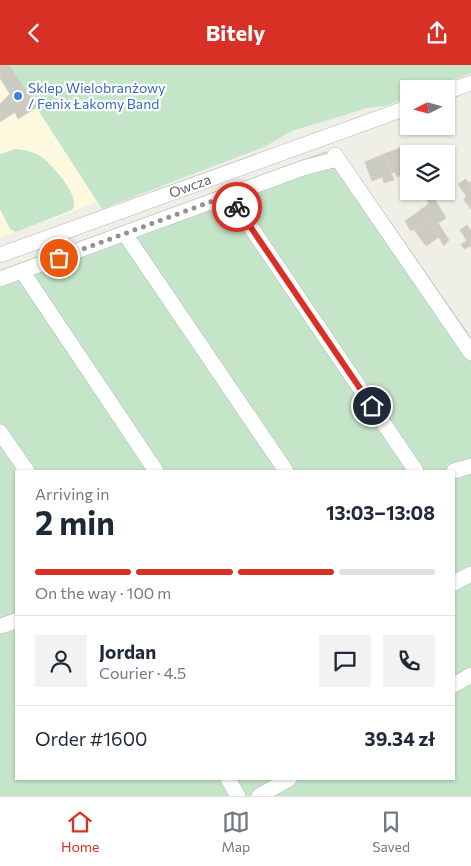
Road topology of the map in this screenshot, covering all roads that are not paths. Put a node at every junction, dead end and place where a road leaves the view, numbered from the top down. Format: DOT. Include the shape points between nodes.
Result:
graph roads {
  1 [pos="471,83"];
  2 [pos="455,89"];
  3 [pos="400,110"];
  4 [pos="229,195"];
  5 [pos="125,233"];
  6 [pos="0,255"];
  7 [pos="22,271"];
  8 [pos="0,279"];
  9 [pos="471,353"];
  10 [pos="0,432"];
  11 [pos="471,466"];
  12 [pos="26,470"];
  13 [pos="155,470"];
  14 [pos="285,470"];
  15 [pos="415,470"];
  16 [pos="455,471"];
  17 [pos="471,573"];
  18 [pos="455,582"];
  19 [pos="15,621"];
  20 [pos="0,626"];
  21 [pos="471,675"];
  22 [pos="455,684"];
  23 [pos="229,780"];
  24 [pos="287,780"];
  25 [pos="238,796"];
  26 [pos="259,796"];
  1 -- 2 [label="street"];
  3 -- 6 [label="street, Owcza"];
  4 -- 5 [label="street"];
  4 -- 9 [label="street" via="336,157"];
  4 -- 15 [label="street"];
  5 -- 7 [label="street"];
  5 -- 14 [label="street"];
  7 -- 8 [label="street"];
  7 -- 13 [label="street"];
  10 -- 12 [label="street"];
  11 -- 16 [label="street"];
  17 -- 18 [label="street"];
  19 -- 20 [label="street"];
  21 -- 22 [label="street"];
  23 -- 25 [label="street"];
  24 -- 26 [label="street"];
}
